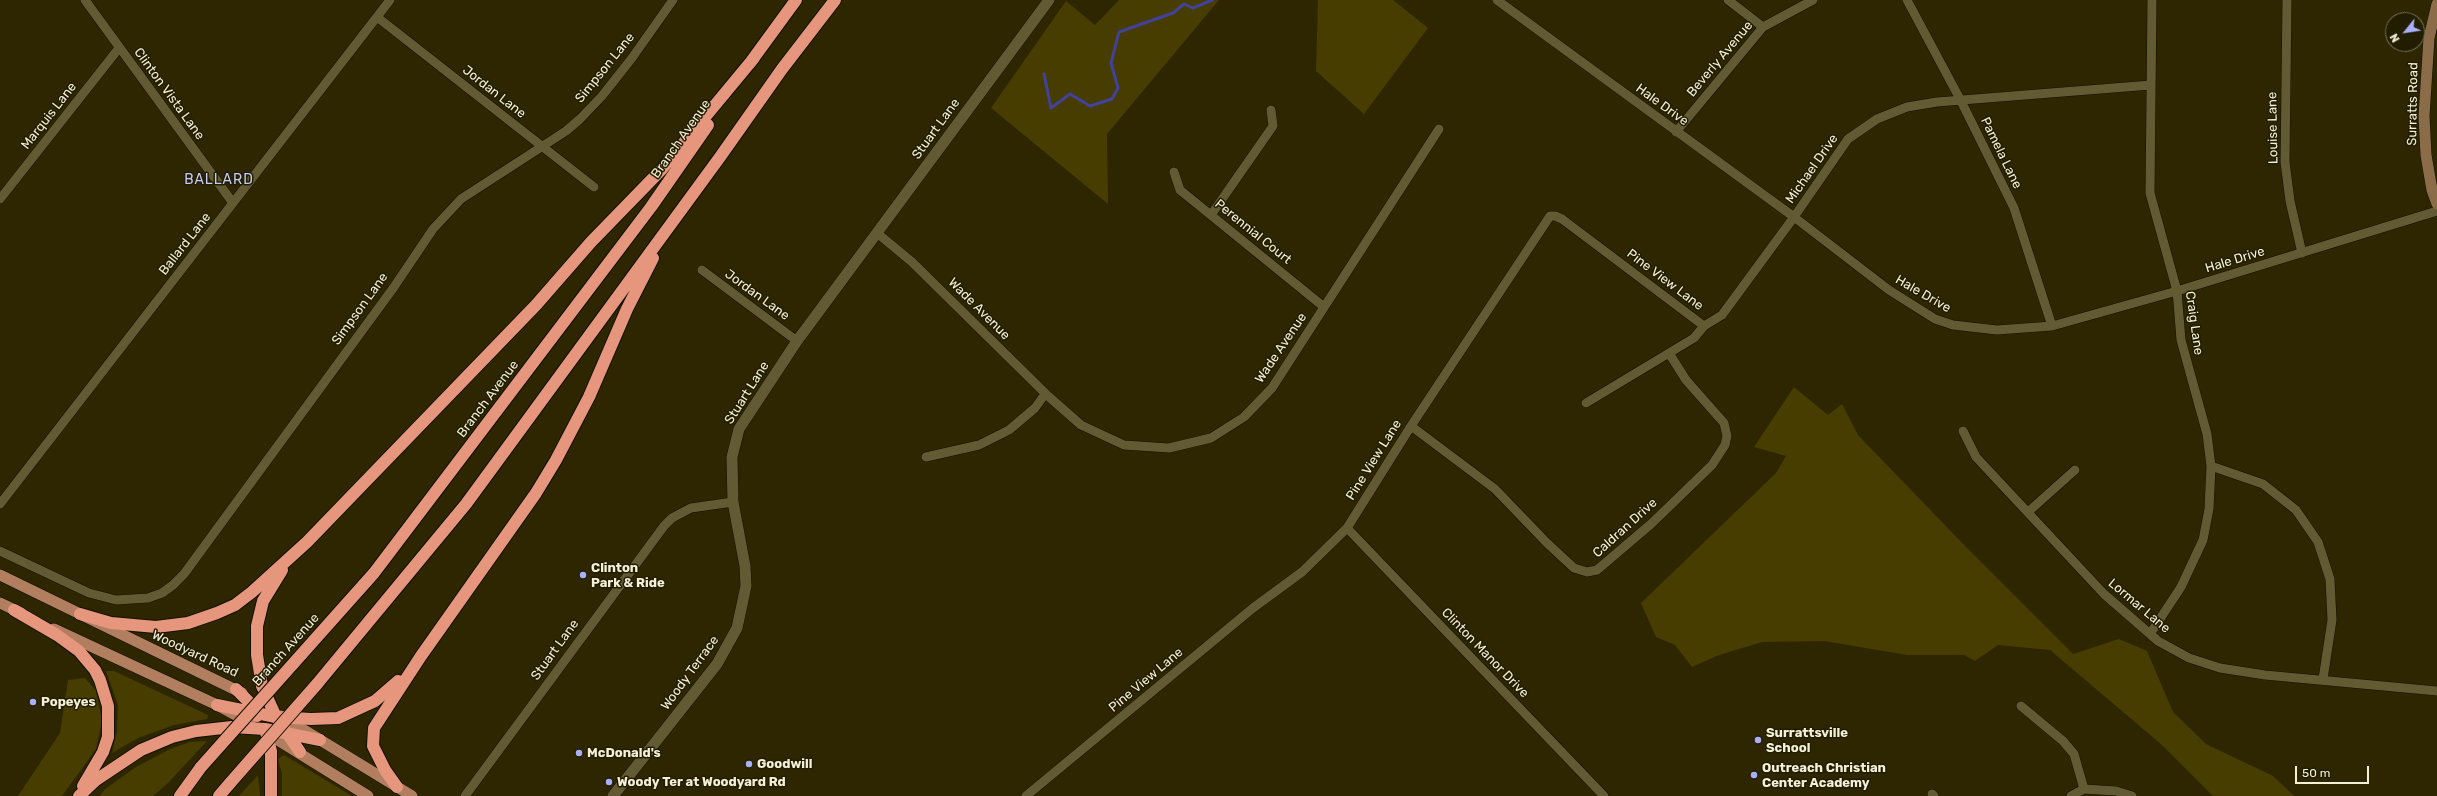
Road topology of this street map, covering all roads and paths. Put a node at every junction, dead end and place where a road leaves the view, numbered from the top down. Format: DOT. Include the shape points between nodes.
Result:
graph roads {
  1 [pos="84,0"];
  2 [pos="390,0"];
  3 [pos="673,0"];
  4 [pos="796,0"];
  5 [pos="835,0"];
  6 [pos="1048,0"];
  7 [pos="1497,0"];
  8 [pos="1728,0"];
  9 [pos="1813,0"];
  10 [pos="1907,0"];
  11 [pos="2152,0"];
  12 [pos="2287,0"];
  13 [pos="2437,4"];
  14 [pos="377,17"];
  15 [pos="1763,27"];
  16 [pos="119,48"];
  17 [pos="754,58"];
  18 [pos="2151,85"];
  19 [pos="1961,101"];
  20 [pos="1271,110"];
  21 [pos="1439,129"];
  22 [pos="1676,132"];
  23 [pos="542,146"];
  24 [pos="1174,172"];
  25 [pos="594,187"];
  26 [pos="695,191"];
  27 [pos="0,200"];
  28 [pos="233,203"];
  29 [pos="2437,204"];
  30 [pos="2437,211"];
  31 [pos="1211,215"];
  32 [pos="1794,217"];
  33 [pos="877,233"];
  34 [pos="2302,253"];
  35 [pos="702,270"];
  36 [pos="2177,291"];
  37 [pos="1324,307"];
  38 [pos="1704,326"];
  39 [pos="2052,326"];
  40 [pos="797,341"];
  41 [pos="1669,353"];
  42 [pos="1045,394"];
  43 [pos="1586,404"];
  44 [pos="1411,426"];
  45 [pos="1963,431"];
  46 [pos="926,457"];
  47 [pos="2211,466"];
  48 [pos="2075,470"];
  49 [pos="733,502"];
  50 [pos="0,504"];
  51 [pos="2028,512"];
  52 [pos="1347,528"];
  53 [pos="0,551"];
  54 [pos="291,555"];
  55 [pos="0,575"];
  56 [pos="0,579"];
  57 [pos="35,592"];
  58 [pos="0,603"];
  59 [pos="14,610"];
  60 [pos="80,614"];
  61 [pos="2150,634"];
  62 [pos="421,656"];
  63 [pos="2323,679"];
  64 [pos="236,689"];
  65 [pos="2437,691"];
  66 [pos="217,705"];
  67 [pos="2021,706"];
  68 [pos="256,712"];
  69 [pos="277,715"];
  70 [pos="263,730"];
  71 [pos="286,733"];
  72 [pos="320,740"];
  73 [pos="300,752"];
  74 [pos="397,787"];
  75 [pos="2084,789"];
  76 [pos="78,796"];
  77 [pos="180,796"];
  78 [pos="219,796"];
  79 [pos="271,796"];
  80 [pos="368,796"];
  81 [pos="412,796"];
  82 [pos="465,796"];
  83 [pos="613,796"];
  84 [pos="1026,796"];
  85 [pos="1604,796"];
  86 [pos="2071,796"];
  87 [pos="2132,796"];
  1 -- 16 [label="street, Clinton Vista Lane"];
  2 -- 14 [label="street, Ballard Lane"];
  3 -- 23 [label="street, Simpson Lane" via="602,96 566,131"];
  4 -- 17 [label="highway, Branch Avenue"];
  5 -- 26 [label="highway"];
  6 -- 33 [label="street, Stuart Lane"];
  7 -- 22 [label="street, Hale Drive"];
  8 -- 15 [label="street"];
  9 -- 15 [label="street, Beverly Avenue"];
  10 -- 19 [label="street, Pamela Lane"];
  11 -- 18 [label="street, Craig Lane"];
  12 -- 34 [label="street, Louise Lane" via="2285,162 2290,201"];
  13 -- 29 [label="main road, Surratts Road" via="2429,38 2424,116 2426,155"];
  14 -- 23 [label="street, Jordan Lane"];
  14 -- 28 [label="street, Ballard Lane"];
  15 -- 22 [label="street, Beverly Avenue"];
  16 -- 27 [label="street, Marquis Lane"];
  16 -- 28 [label="street, Clinton Vista Lane"];
  17 -- 54 [label="highway" via="662,169 591,242 536,305 313,536"];
  17 -- 77 [label="highway, Branch Avenue, bridge" via="651,207 374,573 201,767"];
  18 -- 19 [label="street, Michael Drive"];
  18 -- 36 [label="street, Craig Lane" via="2150,193"];
  19 -- 32 [label="street, Michael Drive" via="1907,107 1867,125 1844,146"];
  19 -- 39 [label="street, Pamela Lane" via="2021,225"];
  20 -- 31 [label="street" via="1273,126"];
  21 -- 37 [label="street, Wade Avenue"];
  22 -- 32 [label="street, Hale Drive"];
  23 -- 25 [label="street, Jordan Lane"];
  23 -- 53 [label="street, Simpson Lane" via="462,199 433,229 394,287 178,580 162,593 136,600 116,600 69,584"];
  24 -- 31 [label="street, Perennial Court" via="1180,190"];
  26 -- 62 [label="highway" via="644,274 589,397 556,460 536,493"];
  26 -- 78 [label="highway, bridge" via="466,504 317,684"];
  28 -- 50 [label="street, Ballard Lane"];
  30 -- 34 [label="street, Hale Drive"];
  31 -- 37 [label="street, Perennial Court"];
  32 -- 38 [label="street, Michael Drive" via="1722,315"];
  32 -- 39 [label="street, Hale Drive" via="1889,290 1935,319 1953,325 1997,330"];
  33 -- 40 [label="street, Stuart Lane"];
  33 -- 42 [label="street, Wade Avenue" via="912,262"];
  34 -- 36 [label="street, Hale Drive"];
  35 -- 40 [label="street, Jordan Lane"];
  36 -- 39 [label="street, Hale Drive"];
  36 -- 47 [label="street, Craig Lane" via="2181,340 2207,434"];
  37 -- 42 [label="street, Wade Avenue" via="1272,388 1244,417 1211,438 1170,448 1124,445 1081,425"];
  38 -- 41 [label="street, Michael Drive" via="1694,338"];
  38 -- 44 [label="street, Pine View Lane" via="1562,219 1553,215 1539,230"];
  40 -- 49 [label="street, Stuart Lane" via="739,429 732,458"];
  41 -- 43 [label="street, Michael Drive"];
  41 -- 44 [label="street, Caldran Drive" via="1686,380 1724,423 1727,436 1725,445 1712,465 1651,524 1597,570 1587,572 1574,568 1495,489"];
  42 -- 46 [label="street" via="1035,408 1008,430 979,445"];
  44 -- 52 [label="street, Pine View Lane"];
  45 -- 51 [label="street, Lormar Lane" via="1976,457"];
  47 -- 61 [label="street, Craig Lane" via="2203,540 2181,587"];
  47 -- 63 [label="street" via="2263,484 2296,510 2318,542 2331,586 2332,620"];
  48 -- 51 [label="street"];
  49 -- 82 [label="street, Stuart Lane" via="691,508 672,518 664,526"];
  49 -- 83 [label="street, Woody Terrace" via="745,566 746,586 737,628 717,664"];
  51 -- 61 [label="street, Lormar Lane" via="2104,594"];
  52 -- 84 [label="street, Pine View Lane" via="1302,572 1253,608"];
  52 -- 85 [label="street, Clinton Manor Drive"];
  54 -- 60 [label="highway" via="235,605 188,623 156,628 111,623"];
  54 -- 69 [label="highway" via="263,601 257,626 257,656 262,686"];
  55 -- 57 [label="main road, Woodyard Road"];
  56 -- 57 [label="main road"];
  57 -- 60 [label="main road, Woodyard Road"];
  58 -- 59 [label="main road"];
  59 -- 66 [label="main road"];
  59 -- 76 [label="highway" via="58,635 79,651 95,670 104,692 109,716 108,737 103,752"];
  60 -- 64 [label="main road, Woodyard Road"];
  61 -- 63 [label="street, Lormar Lane" via="2189,658 2220,668"];
  62 -- 69 [label="highway" via="385,694 349,714 338,718 311,719"];
  62 -- 74 [label="highway" via="374,728 373,746"];
  63 -- 65 [label="street, Lormar Lane"];
  64 -- 68 [label="highway"];
  64 -- 69 [label="main road, Woodyard Road"];
  66 -- 68 [label="highway"];
  66 -- 70 [label="main road"];
  67 -- 75 [label="street" via="2063,741 2074,754"];
  68 -- 69 [label="highway"];
  68 -- 70 [label="highway"];
  69 -- 71 [label="highway"];
  69 -- 72 [label="main road, Woodyard Road"];
  70 -- 71 [label="highway"];
  70 -- 73 [label="main road"];
  70 -- 76 [label="highway" via="213,728 172,737 118,763"];
  70 -- 79 [label="highway" via="271,751"];
  71 -- 72 [label="highway"];
  71 -- 73 [label="highway"];
  72 -- 74 [label="main road, Woodyard Road"];
  73 -- 80 [label="main road"];
  74 -- 81 [label="main road, Woodyard Road"];
  75 -- 86 [label="street"];
  75 -- 87 [label="street" via="2116,791"];
}
